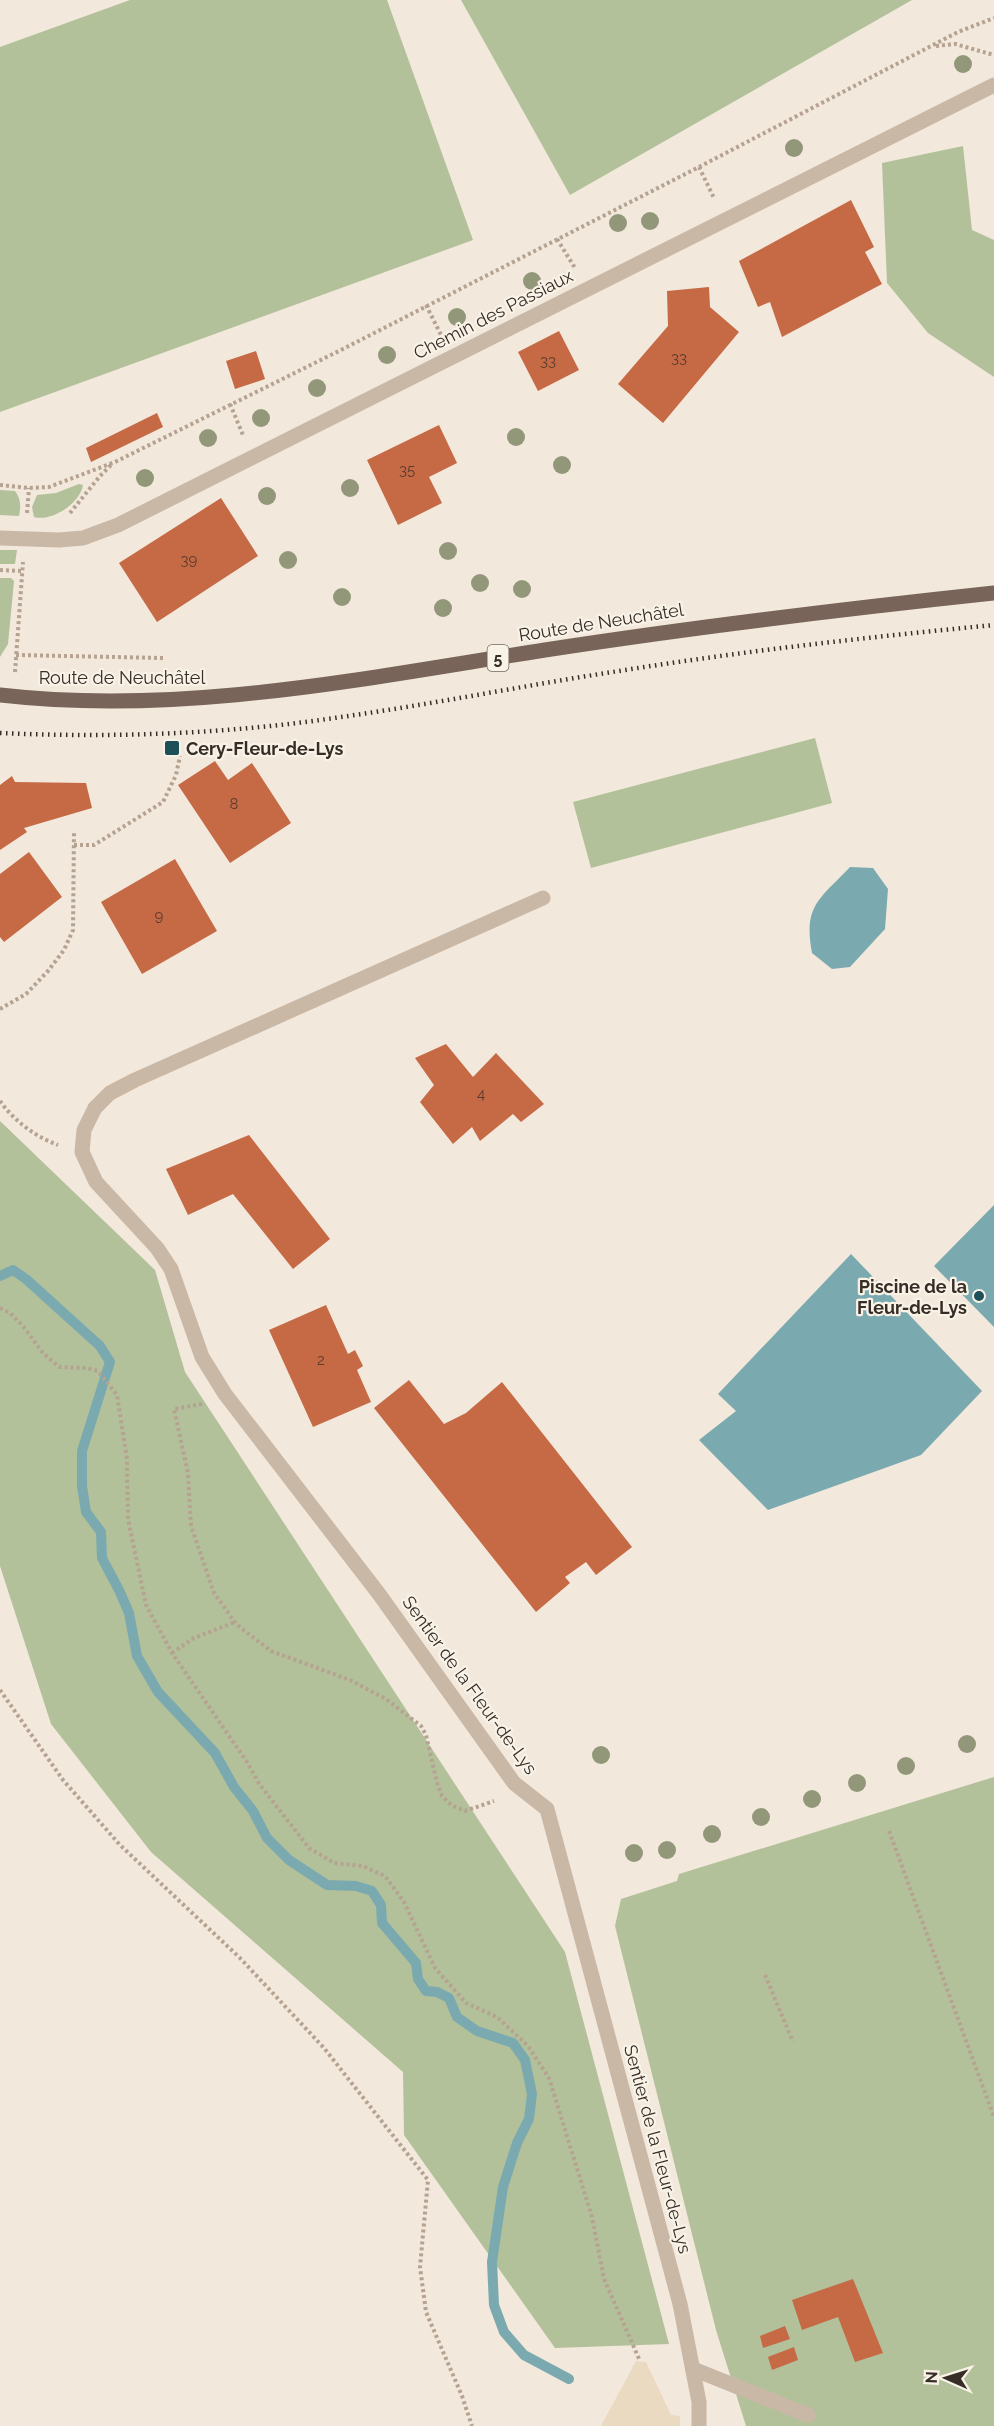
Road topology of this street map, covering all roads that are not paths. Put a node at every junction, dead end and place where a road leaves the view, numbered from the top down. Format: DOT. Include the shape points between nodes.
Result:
graph roads {
  1 [pos="994,84"];
  2 [pos="0,538"];
  3 [pos="994,593"];
  4 [pos="7,696"];
  5 [pos="543,898"];
  6 [pos="693,2369"];
  7 [pos="808,2415"];
  8 [pos="699,2426"];
  1 -- 2 [label="street, Chemin des Passiaux" via="118,525 83,538"];
  3 -- 4 [label="main road, Route de Neuchâtel / 5" via="667,631 301,688 188,699 97,701"];
  5 -- 6 [label="street, Sentier de la Fleur-de-Lys" via="110,1093 95,1108 84,1130 82,1152 96,1182 157,1248 171,1269 202,1357 229,1400 379,1594 519,1787 547,1809 677,2293"];
  6 -- 7 [label="street"];
  6 -- 8 [label="street, Sentier de la Fleur-de-Lys"];
}
